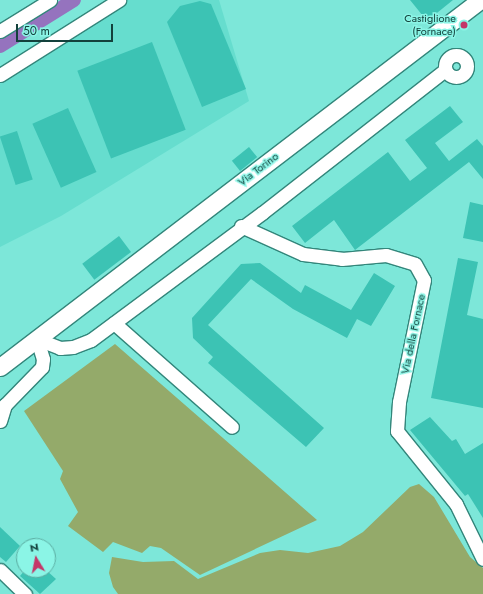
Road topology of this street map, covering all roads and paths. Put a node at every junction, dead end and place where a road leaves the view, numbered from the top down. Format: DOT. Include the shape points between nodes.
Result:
graph roads {
  1 [pos="50,0"];
  2 [pos="119,0"];
  3 [pos="480,0"];
  4 [pos="0,31"];
  5 [pos="446,70"];
  6 [pos="0,75"];
  7 [pos="241,226"];
  8 [pos="114,323"];
  9 [pos="37,339"];
  10 [pos="0,367"];
  11 [pos="0,421"];
  12 [pos="232,427"];
  13 [pos="483,559"];
  14 [pos="0,570"];
  15 [pos="25,594"];
  1 -- 4 [label="street"];
  2 -- 6 [label="street"];
  3 -- 9 [label="main road, Via Torino"];
  5 -- 7 [label="street" via="262,213"];
  7 -- 8 [label="street"];
  7 -- 13 [label="street, Via della Fornace" via="303,254 342,260 386,256 415,264 424,280 398,402 397,431 456,504"];
  8 -- 9 [label="street" via="91,340 73,347 60,348"];
  8 -- 12 [label="street"];
  9 -- 10 [label="main road, Via Torino"];
  9 -- 11 [label="street" via="43,359 42,367 5,405"];
  14 -- 15 [label="street"];
}
